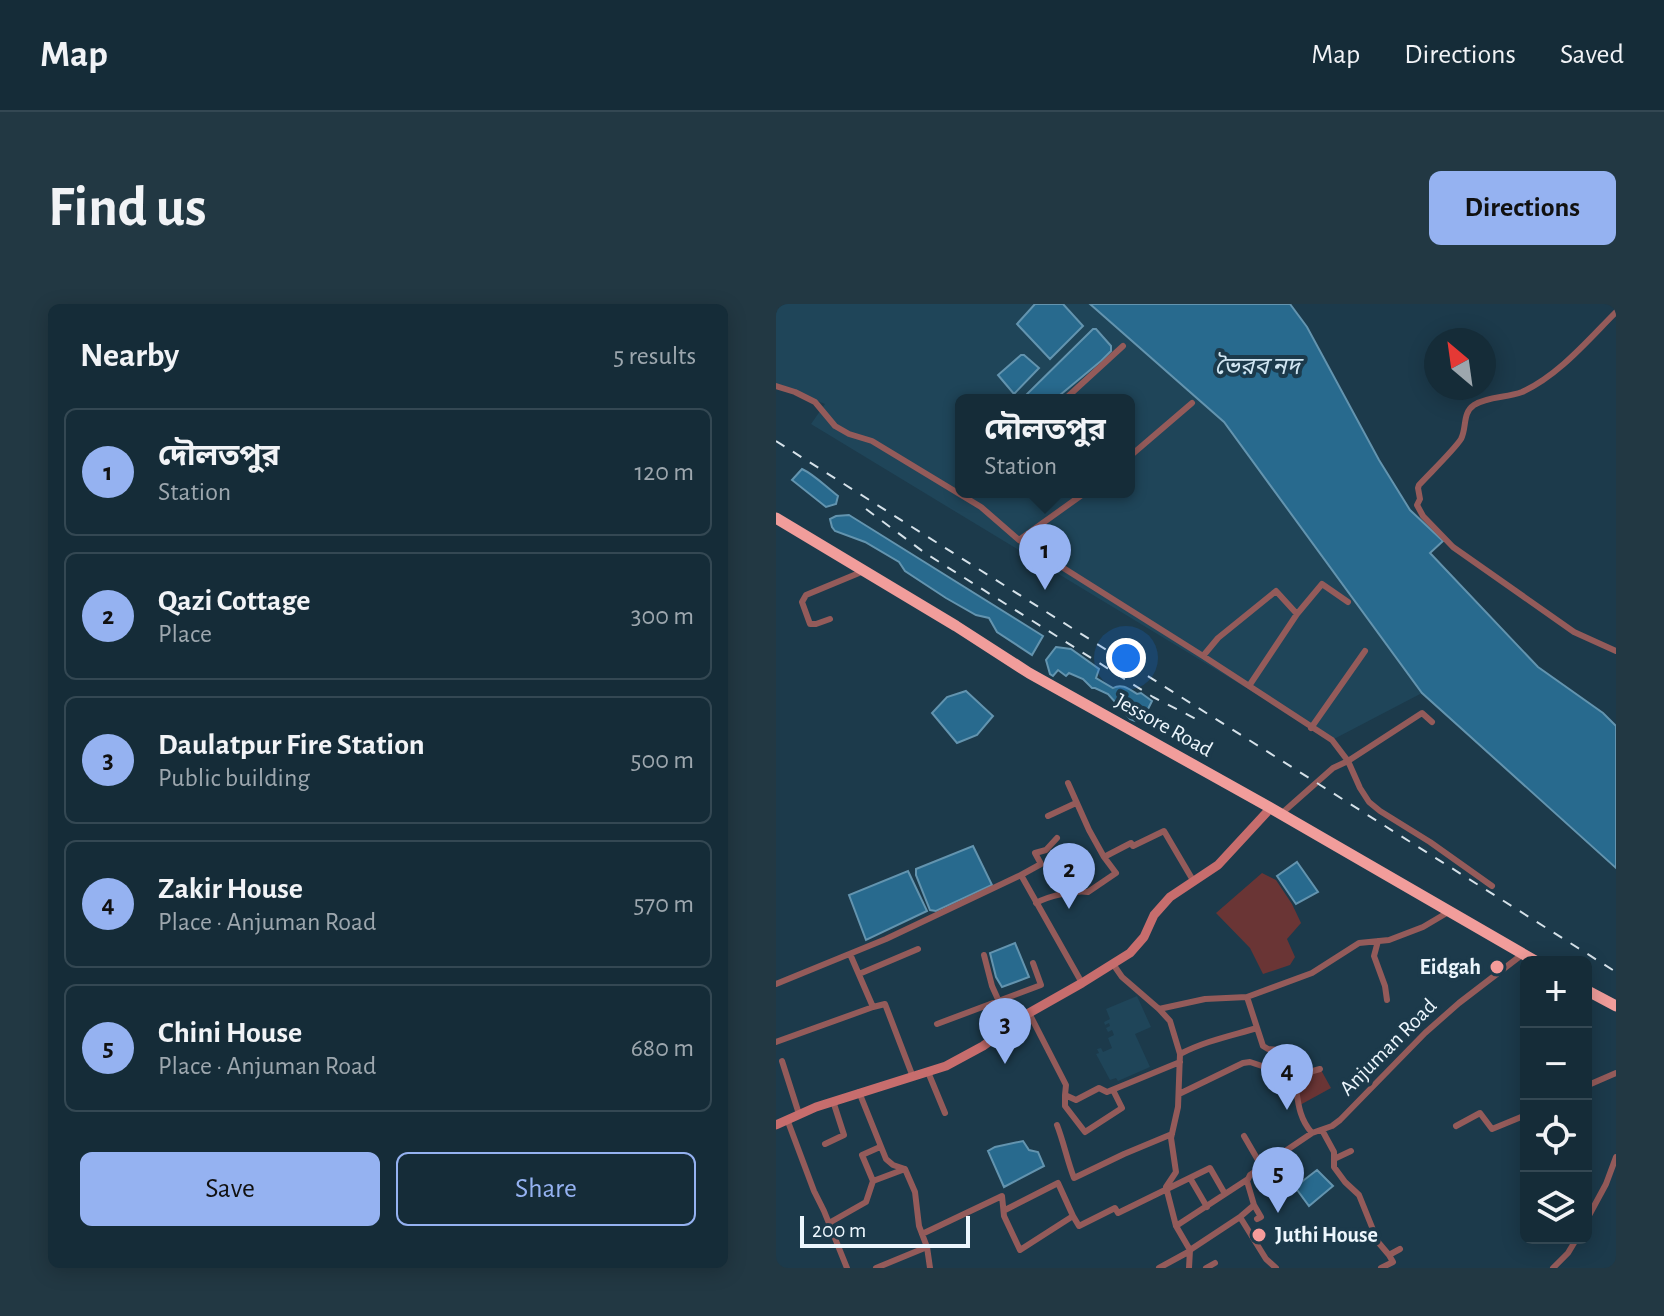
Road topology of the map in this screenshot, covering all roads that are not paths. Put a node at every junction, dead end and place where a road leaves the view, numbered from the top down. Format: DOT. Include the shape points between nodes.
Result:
graph roads {
  1 [pos="1616,312"];
  2 [pos="1123,346"];
  3 [pos="776,386"];
  4 [pos="1071,394"];
  5 [pos="1192,403"];
  6 [pos="1135,452"];
  7 [pos="955,491"];
  8 [pos="966,498"];
  9 [pos="1078,498"];
  10 [pos="776,521"];
  11 [pos="1019,540"];
  12 [pos="859,573"];
  13 [pos="1348,602"];
  14 [pos="1297,614"];
  15 [pos="830,619"];
  16 [pos="1365,651"];
  17 [pos="1616,651"];
  18 [pos="1203,656"];
  19 [pos="1249,686"];
  20 [pos="1432,722"];
  21 [pos="1311,728"];
  22 [pos="1348,761"];
  23 [pos="1068,783"];
  24 [pos="1076,803"];
  25 [pos="1267,812"];
  26 [pos="1281,814"];
  27 [pos="1048,816"];
  28 [pos="1057,838"];
  29 [pos="1104,857"];
  30 [pos="1021,875"];
  31 [pos="1194,882"];
  32 [pos="1492,886"];
  33 [pos="1036,903"];
  34 [pos="1445,914"];
  35 [pos="1378,941"];
  36 [pos="918,949"];
  37 [pos="850,954"];
  38 [pos="984,955"];
  39 [pos="1527,956"];
  40 [pos="1520,958"];
  41 [pos="1520,962"];
  42 [pos="1033,963"];
  43 [pos="1113,964"];
  44 [pos="859,974"];
  45 [pos="1082,983"];
  46 [pos="776,984"];
  47 [pos="1592,995"];
  48 [pos="1247,997"];
  49 [pos="1387,1000"];
  50 [pos="999,1001"];
  51 [pos="873,1007"];
  52 [pos="1159,1009"];
  53 [pos="1616,1009"];
  54 [pos="1029,1013"];
  55 [pos="937,1024"];
  56 [pos="1010,1026"];
  57 [pos="1257,1028"];
  58 [pos="776,1042"];
  59 [pos="1287,1057"];
  60 [pos="1180,1058"];
  61 [pos="782,1061"];
  62 [pos="1320,1069"];
  63 [pos="928,1072"];
  64 [pos="1616,1073"];
  65 [pos="1295,1076"];
  66 [pos="913,1077"];
  67 [pos="1592,1083"];
  68 [pos="1113,1090"];
  69 [pos="859,1092"];
  70 [pos="1179,1094"];
  71 [pos="1065,1095"];
  72 [pos="833,1101"];
  73 [pos="945,1113"];
  74 [pos="799,1114"];
  75 [pos="1520,1117"];
  76 [pos="787,1119"];
  77 [pos="776,1125"];
  78 [pos="1057,1125"];
  79 [pos="1456,1126"];
  80 [pos="1322,1130"];
  81 [pos="1312,1133"];
  82 [pos="1172,1134"];
  83 [pos="1244,1136"];
  84 [pos="825,1144"];
  85 [pos="880,1147"];
  86 [pos="1351,1151"];
  87 [pos="1616,1157"];
  88 [pos="1334,1159"];
  89 [pos="1262,1167"];
  90 [pos="905,1169"];
  91 [pos="1190,1178"];
  92 [pos="1248,1179"];
  93 [pos="873,1181"];
  94 [pos="1166,1189"];
  95 [pos="1225,1194"];
  96 [pos="1254,1205"];
  97 [pos="1207,1207"];
  98 [pos="1005,1210"];
  99 [pos="1592,1210"];
  100 [pos="1073,1216"];
  101 [pos="1240,1217"];
  102 [pos="1257,1219"];
  103 [pos="829,1223"];
  104 [pos="1176,1226"];
  105 [pos="922,1234"];
  106 [pos="1573,1244"];
  107 [pos="927,1247"];
  108 [pos="1400,1249"];
  109 [pos="1190,1251"];
  110 [pos="1389,1255"];
  111 [pos="1215,1263"];
  112 [pos="847,1268"];
  113 [pos="876,1268"];
  114 [pos="930,1268"];
  115 [pos="1159,1268"];
  116 [pos="1189,1268"];
  117 [pos="1206,1268"];
  118 [pos="1276,1268"];
  119 [pos="1381,1268"];
  120 [pos="1553,1268"];
  1 -- 17 [label="street" via="1536,384 1471,407 1460,439 1419,485 1417,505 1453,547 1574,632"];
  2 -- 4 [label="street"];
  3 -- 7 [label="street" via="815,402 835,426 872,441"];
  5 -- 6 [label="street"];
  8 -- 11 [label="street"];
  9 -- 11 [label="street"];
  10 -- 12 [label="highway, Jessore Road"];
  10 -- 26 [label="highway, Jessore Road" via="1029,673"];
  11 -- 18 [label="street"];
  12 -- 15 [label="street" via="806,595 802,602 810,624"];
  12 -- 25 [label="highway, Jessore Road" via="1063,699"];
  13 -- 14 [label="street" via="1322,584"];
  14 -- 18 [label="street" via="1276,591"];
  14 -- 19 [label="street"];
  16 -- 21 [label="street"];
  18 -- 19 [label="street"];
  19 -- 21 [label="street"];
  20 -- 22 [label="street" via="1422,713"];
  21 -- 22 [label="street" via="1332,740"];
  22 -- 26 [label="street"];
  22 -- 32 [label="street" via="1369,802"];
  23 -- 24 [label="street"];
  24 -- 27 [label="street"];
  24 -- 29 [label="street"];
  25 -- 31 [label="main road" via="1218,865"];
  25 -- 34 [label="highway, Jessore Road"];
  26 -- 39 [label="highway, Jessore Road"];
  28 -- 30 [label="street" via="1035,853 1041,864"];
  29 -- 31 [label="street" via="1164,831"];
  29 -- 33 [label="street" via="1116,873 1088,892"];
  30 -- 33 [label="street"];
  30 -- 37 [label="street"];
  31 -- 43 [label="main road" via="1170,897 1144,937"];
  33 -- 45 [label="street"];
  34 -- 35 [label="street" via="1399,937"];
  34 -- 40 [label="highway, Jessore Road"];
  35 -- 48 [label="street" via="1359,943 1312,973"];
  35 -- 49 [label="street" via="1374,956"];
  36 -- 44 [label="street"];
  37 -- 44 [label="street"];
  37 -- 46 [label="street"];
  38 -- 50 [label="street"];
  41 -- 80 [label="street, Anjuman Road" via="1459,1003 1340,1120"];
  42 -- 50 [label="street" via="1041,985"];
  43 -- 45 [label="main road"];
  43 -- 52 [label="street"];
  44 -- 51 [label="street"];
  45 -- 54 [label="main road"];
  47 -- 53 [label="highway"];
  48 -- 52 [label="street"];
  48 -- 57 [label="street"];
  50 -- 55 [label="street"];
  50 -- 56 [label="street"];
  51 -- 58 [label="street"];
  51 -- 66 [label="street" via="885,1004"];
  52 -- 60 [label="street" via="1170,1021"];
  54 -- 56 [label="main road"];
  54 -- 71 [label="street" via="1066,1085"];
  56 -- 63 [label="main road" via="983,1046"];
  57 -- 59 [label="street" via="1263,1046"];
  57 -- 60 [label="street" via="1198,1045"];
  59 -- 65 [label="street"];
  59 -- 70 [label="street" via="1262,1066 1243,1063"];
  60 -- 68 [label="street"];
  60 -- 70 [label="street"];
  61 -- 74 [label="street"];
  62 -- 65 [label="street"];
  63 -- 66 [label="main road"];
  63 -- 73 [label="street"];
  64 -- 67 [label="street"];
  65 -- 81 [label="street" via="1299,1111"];
  66 -- 69 [label="main road"];
  68 -- 71 [label="street" via="1099,1088 1076,1100"];
  68 -- 71 [label="street" via="1122,1108 1085,1132 1065,1106"];
  69 -- 72 [label="main road"];
  69 -- 85 [label="street"];
  70 -- 82 [label="street"];
  72 -- 74 [label="main road"];
  72 -- 84 [label="street" via="844,1135"];
  74 -- 76 [label="main road"];
  75 -- 79 [label="street" via="1492,1129 1480,1113"];
  76 -- 77 [label="main road"];
  76 -- 103 [label="street"];
  78 -- 82 [label="street" via="1074,1178"];
  80 -- 81 [label="street, Anjuman Road"];
  80 -- 88 [label="street"];
  81 -- 89 [label="street, Anjuman Road"];
  82 -- 94 [label="street" via="1176,1172"];
  83 -- 89 [label="street"];
  85 -- 90 [label="street" via="886,1159"];
  85 -- 93 [label="street" via="862,1155"];
  86 -- 88 [label="street"];
  87 -- 99 [label="street"];
  88 -- 110 [label="street"];
  89 -- 92 [label="street, Anjuman Road"];
  90 -- 93 [label="street"];
  90 -- 105 [label="street"];
  91 -- 94 [label="street"];
  91 -- 95 [label="street" via="1210,1168"];
  91 -- 97 [label="street"];
  92 -- 95 [label="street, Anjuman Road"];
  92 -- 96 [label="street"];
  93 -- 103 [label="street" via="866,1202"];
  94 -- 100 [label="street" via="1079,1226"];
  94 -- 104 [label="street"];
  95 -- 97 [label="street, Anjuman Road"];
  96 -- 101 [label="street"];
  96 -- 102 [label="street" via="1261,1217"];
  97 -- 104 [label="street, Anjuman Road"];
  98 -- 100 [label="street" via="1058,1183"];
  98 -- 100 [label="street" via="1020,1250"];
  98 -- 105 [label="street" via="1002,1196"];
  101 -- 109 [label="street"];
  101 -- 118 [label="street"];
  103 -- 112 [label="street"];
  104 -- 109 [label="street"];
  105 -- 107 [label="street"];
  106 -- 120 [label="street"];
  107 -- 113 [label="street"];
  107 -- 114 [label="street"];
  108 -- 110 [label="street"];
  109 -- 115 [label="street"];
  109 -- 116 [label="street"];
  110 -- 119 [label="street" via="1393,1262"];
  111 -- 117 [label="street"];
}
